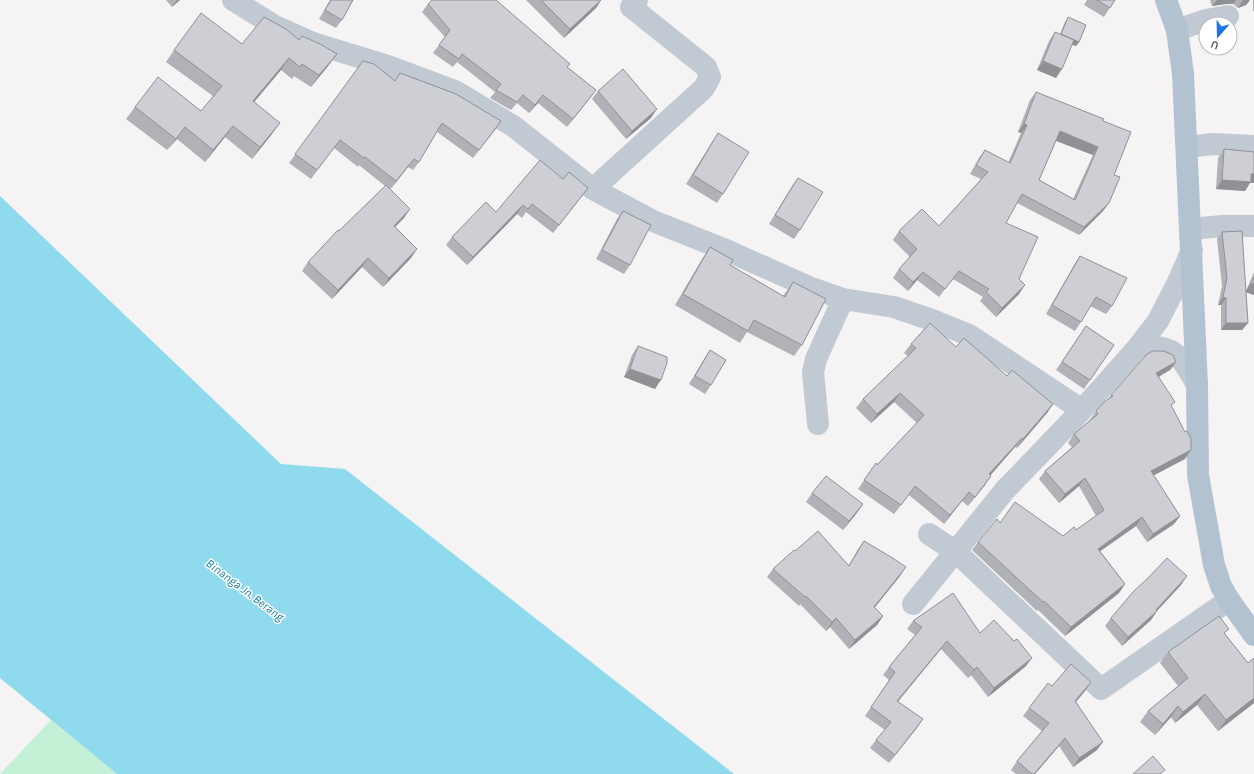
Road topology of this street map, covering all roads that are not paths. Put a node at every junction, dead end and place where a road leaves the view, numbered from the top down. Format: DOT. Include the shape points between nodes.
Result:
graph roads {
  1 [pos="233,0"];
  2 [pos="637,0"];
  3 [pos="1166,0"];
  4 [pos="1198,23"];
  5 [pos="1180,29"];
  6 [pos="1197,146"];
  7 [pos="1254,146"];
  8 [pos="594,189"];
  9 [pos="1254,226"];
  10 [pos="1193,236"];
  11 [pos="843,299"];
  12 [pos="1138,347"];
  13 [pos="1197,385"];
  14 [pos="1082,410"];
  15 [pos="818,424"];
  16 [pos="930,534"];
  17 [pos="956,552"];
  18 [pos="1229,600"];
  19 [pos="913,604"];
  20 [pos="1254,635"];
  1 -- 8 [label="street" via="274,26 313,43 388,66 455,91 513,126"];
  2 -- 8 [label="street" via="631,7 706,67 710,77 704,88"];
  3 -- 5 [label="main road"];
  4 -- 5 [label="street"];
  5 -- 6 [label="main road" via="1183,74"];
  6 -- 7 [label="street"];
  6 -- 10 [label="main road"];
  8 -- 11 [label="street" via="653,221"];
  9 -- 10 [label="street" via="1222,226"];
  10 -- 12 [label="street" via="1178,282 1161,315"];
  10 -- 13 [label="main road"];
  11 -- 14 [label="street" via="894,307 969,335"];
  11 -- 15 [label="street" via="816,359 814,372"];
  12 -- 13 [label="street" via="1166,348 1177,354 1185,362"];
  12 -- 14 [label="street"];
  13 -- 18 [label="main road" via="1198,475 1214,565"];
  14 -- 17 [label="street" via="1005,490"];
  16 -- 17 [label="street"];
  17 -- 18 [label="street" via="1101,689"];
  17 -- 19 [label="street"];
  18 -- 20 [label="main road"];
}
